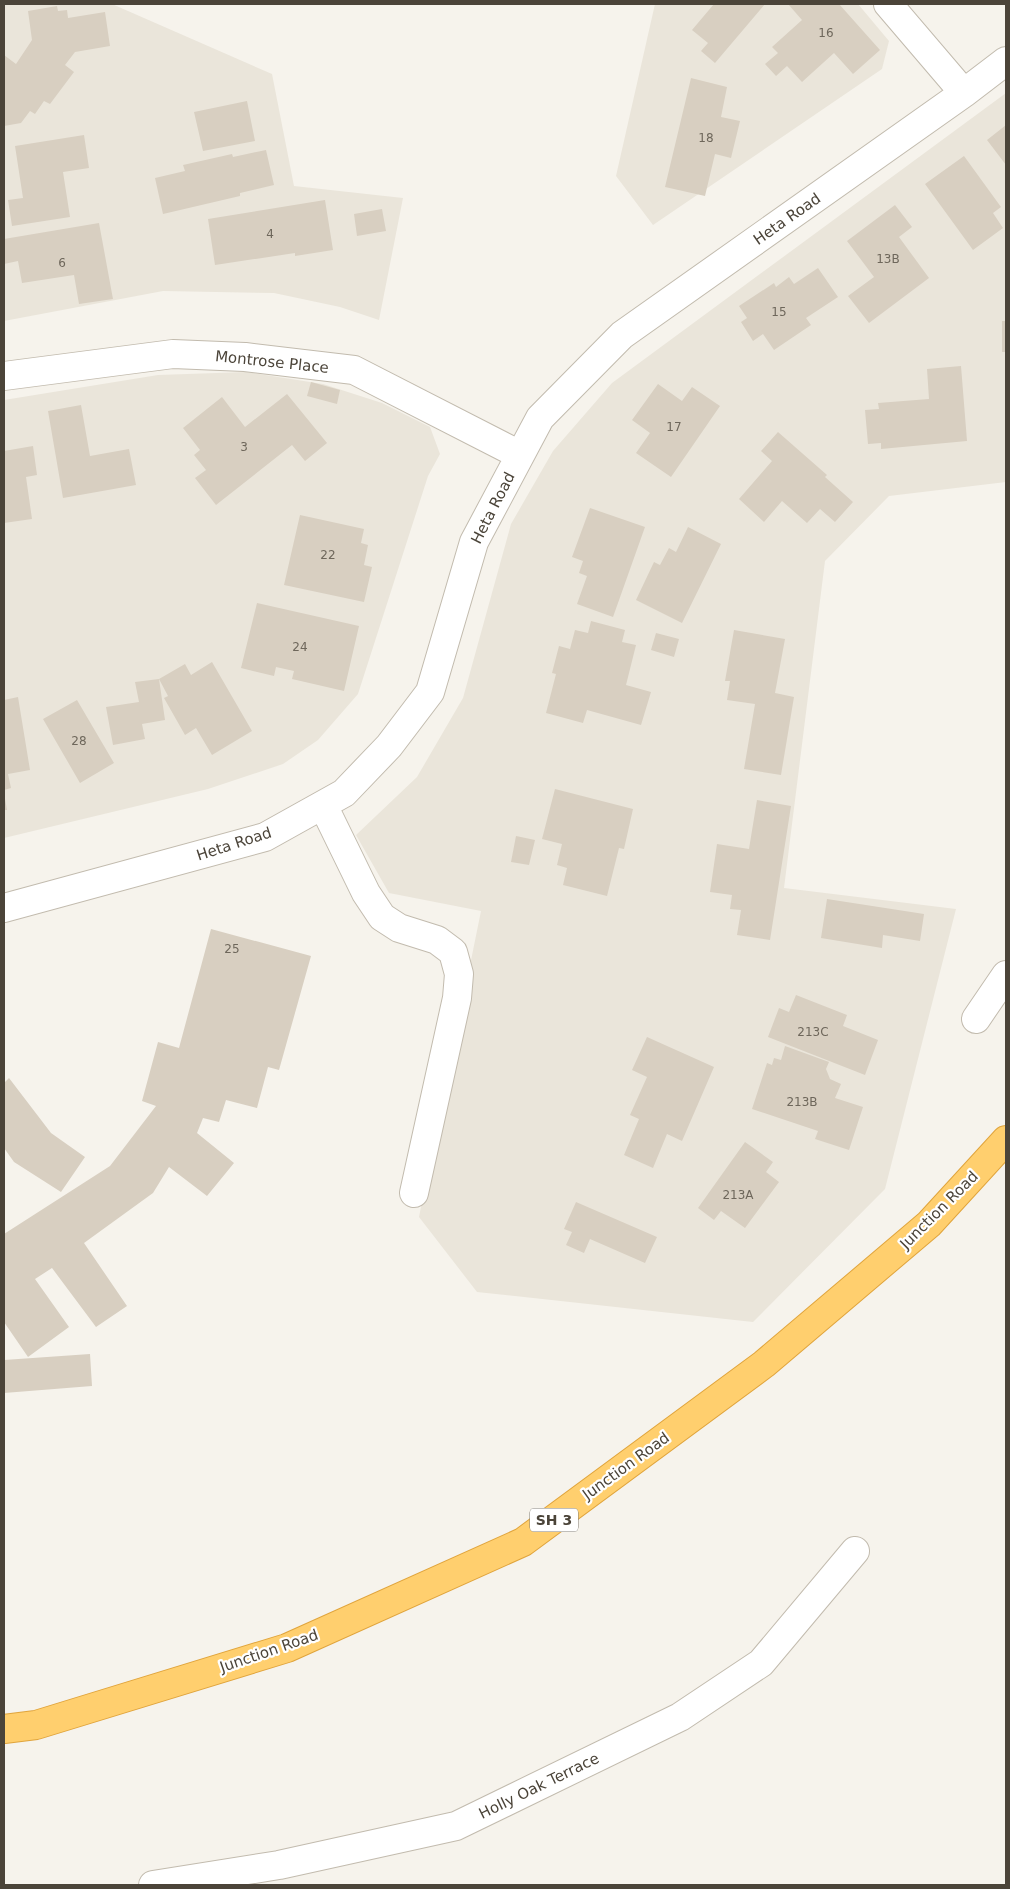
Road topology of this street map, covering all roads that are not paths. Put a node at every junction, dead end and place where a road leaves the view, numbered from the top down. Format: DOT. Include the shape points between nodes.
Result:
graph roads {
  1 [pos="888,4"];
  2 [pos="1006,62"];
  3 [pos="964,93"];
  4 [pos="4,376"];
  5 [pos="520,455"];
  6 [pos="323,804"];
  7 [pos="4,908"];
  8 [pos="1006,974"];
  9 [pos="976,1019"];
  10 [pos="1006,1140"];
  11 [pos="414,1193"];
  12 [pos="855,1552"];
  13 [pos="4,1729"];
  14 [pos="153,1885"];
  1 -- 3 [label="street"];
  2 -- 3 [label="street, Heta Road"];
  3 -- 5 [label="street, Heta Road" via="622,335 540,418"];
  4 -- 5 [label="street, Montrose Place" via="173,354 245,357 354,370"];
  5 -- 6 [label="street, Heta Road" via="474,542 430,692 389,746 344,793"];
  6 -- 7 [label="street, Heta Road" via="265,837"];
  6 -- 11 [label="street" via="366,893 382,917 399,928 437,940 453,952 459,974 457,998"];
  8 -- 9 [label="street"];
  10 -- 13 [label="highway, Junction Road / SH 3" via="929,1224 764,1364 523,1542 287,1648 36,1725"];
  12 -- 14 [label="street, Holly Oak Terrace" via="753,1669 680,1717 456,1826 279,1865"];
}
